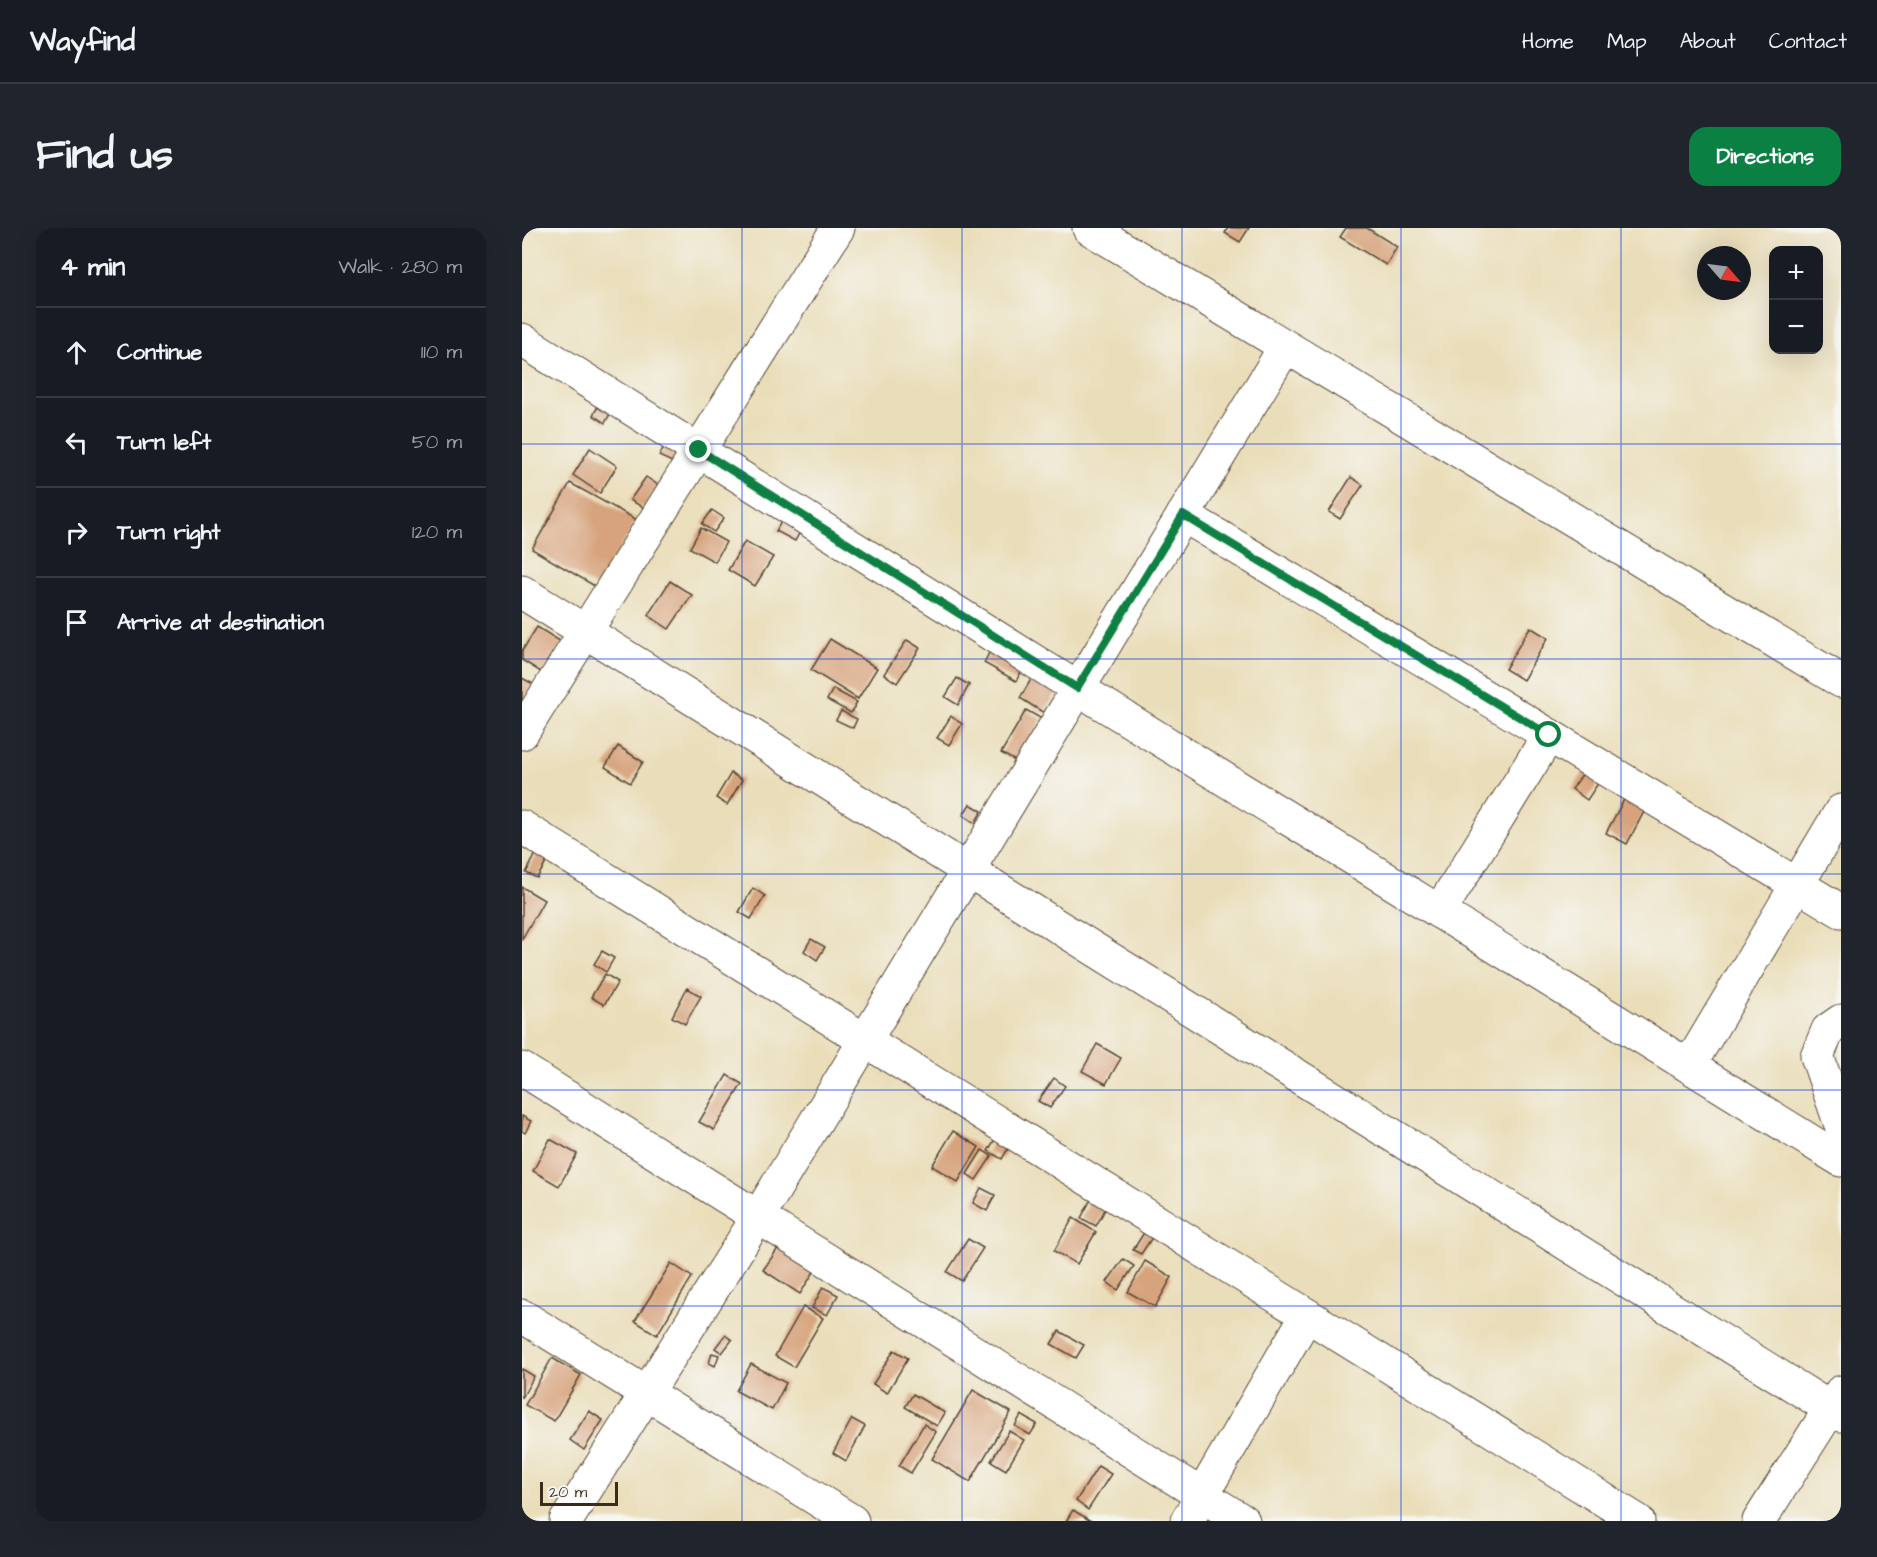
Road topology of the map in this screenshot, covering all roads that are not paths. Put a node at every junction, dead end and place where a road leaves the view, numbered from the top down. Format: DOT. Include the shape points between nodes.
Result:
graph roads {
  1 [pos="837,228"];
  2 [pos="1089,228"];
  3 [pos="522,340"];
  4 [pos="1285,347"];
  5 [pos="699,450"];
  6 [pos="1183,515"];
  7 [pos="522,592"];
  8 [pos="586,631"];
  9 [pos="1841,681"];
  10 [pos="1077,688"];
  11 [pos="522,733"];
  12 [pos="1549,735"];
  13 [pos="1841,811"];
  14 [pos="522,827"];
  15 [pos="967,870"];
  16 [pos="1797,884"];
  17 [pos="1841,911"];
  18 [pos="1439,912"];
  19 [pos="1841,1021"];
  20 [pos="865,1040"];
  21 [pos="1689,1066"];
  22 [pos="522,1069"];
  23 [pos="1841,1125"];
  24 [pos="1841,1160"];
  25 [pos="758,1217"];
  26 [pos="1307,1315"];
  27 [pos="522,1316"];
  28 [pos="647,1394"];
  29 [pos="1838,1405"];
  30 [pos="1194,1508"];
  31 [pos="566,1521"];
  32 [pos="852,1521"];
  33 [pos="1243,1521"];
  34 [pos="1638,1521"];
  35 [pos="1759,1521"];
  1 -- 5 [label="street"];
  2 -- 4 [label="street"];
  3 -- 5 [label="street"];
  4 -- 6 [label="street"];
  4 -- 9 [label="street"];
  5 -- 8 [label="street"];
  5 -- 10 [label="street"];
  6 -- 10 [label="street"];
  6 -- 12 [label="street"];
  7 -- 8 [label="street"];
  8 -- 11 [label="street"];
  8 -- 15 [label="street"];
  10 -- 15 [label="street"];
  10 -- 18 [label="street"];
  12 -- 16 [label="street"];
  12 -- 18 [label="street"];
  13 -- 16 [label="street"];
  14 -- 20 [label="street"];
  15 -- 20 [label="street"];
  15 -- 29 [label="street"];
  16 -- 17 [label="street"];
  16 -- 21 [label="street"];
  18 -- 21 [label="street"];
  19 -- 23 [label="street" via="1828,1030 1817,1056"];
  20 -- 25 [label="street"];
  20 -- 26 [label="street"];
  21 -- 24 [label="street"];
  22 -- 25 [label="street"];
  25 -- 28 [label="street"];
  25 -- 30 [label="street"];
  26 -- 30 [label="street"];
  26 -- 34 [label="street"];
  27 -- 28 [label="street"];
  28 -- 31 [label="street"];
  28 -- 32 [label="street"];
  29 -- 35 [label="street"];
  30 -- 33 [label="street"];
}
